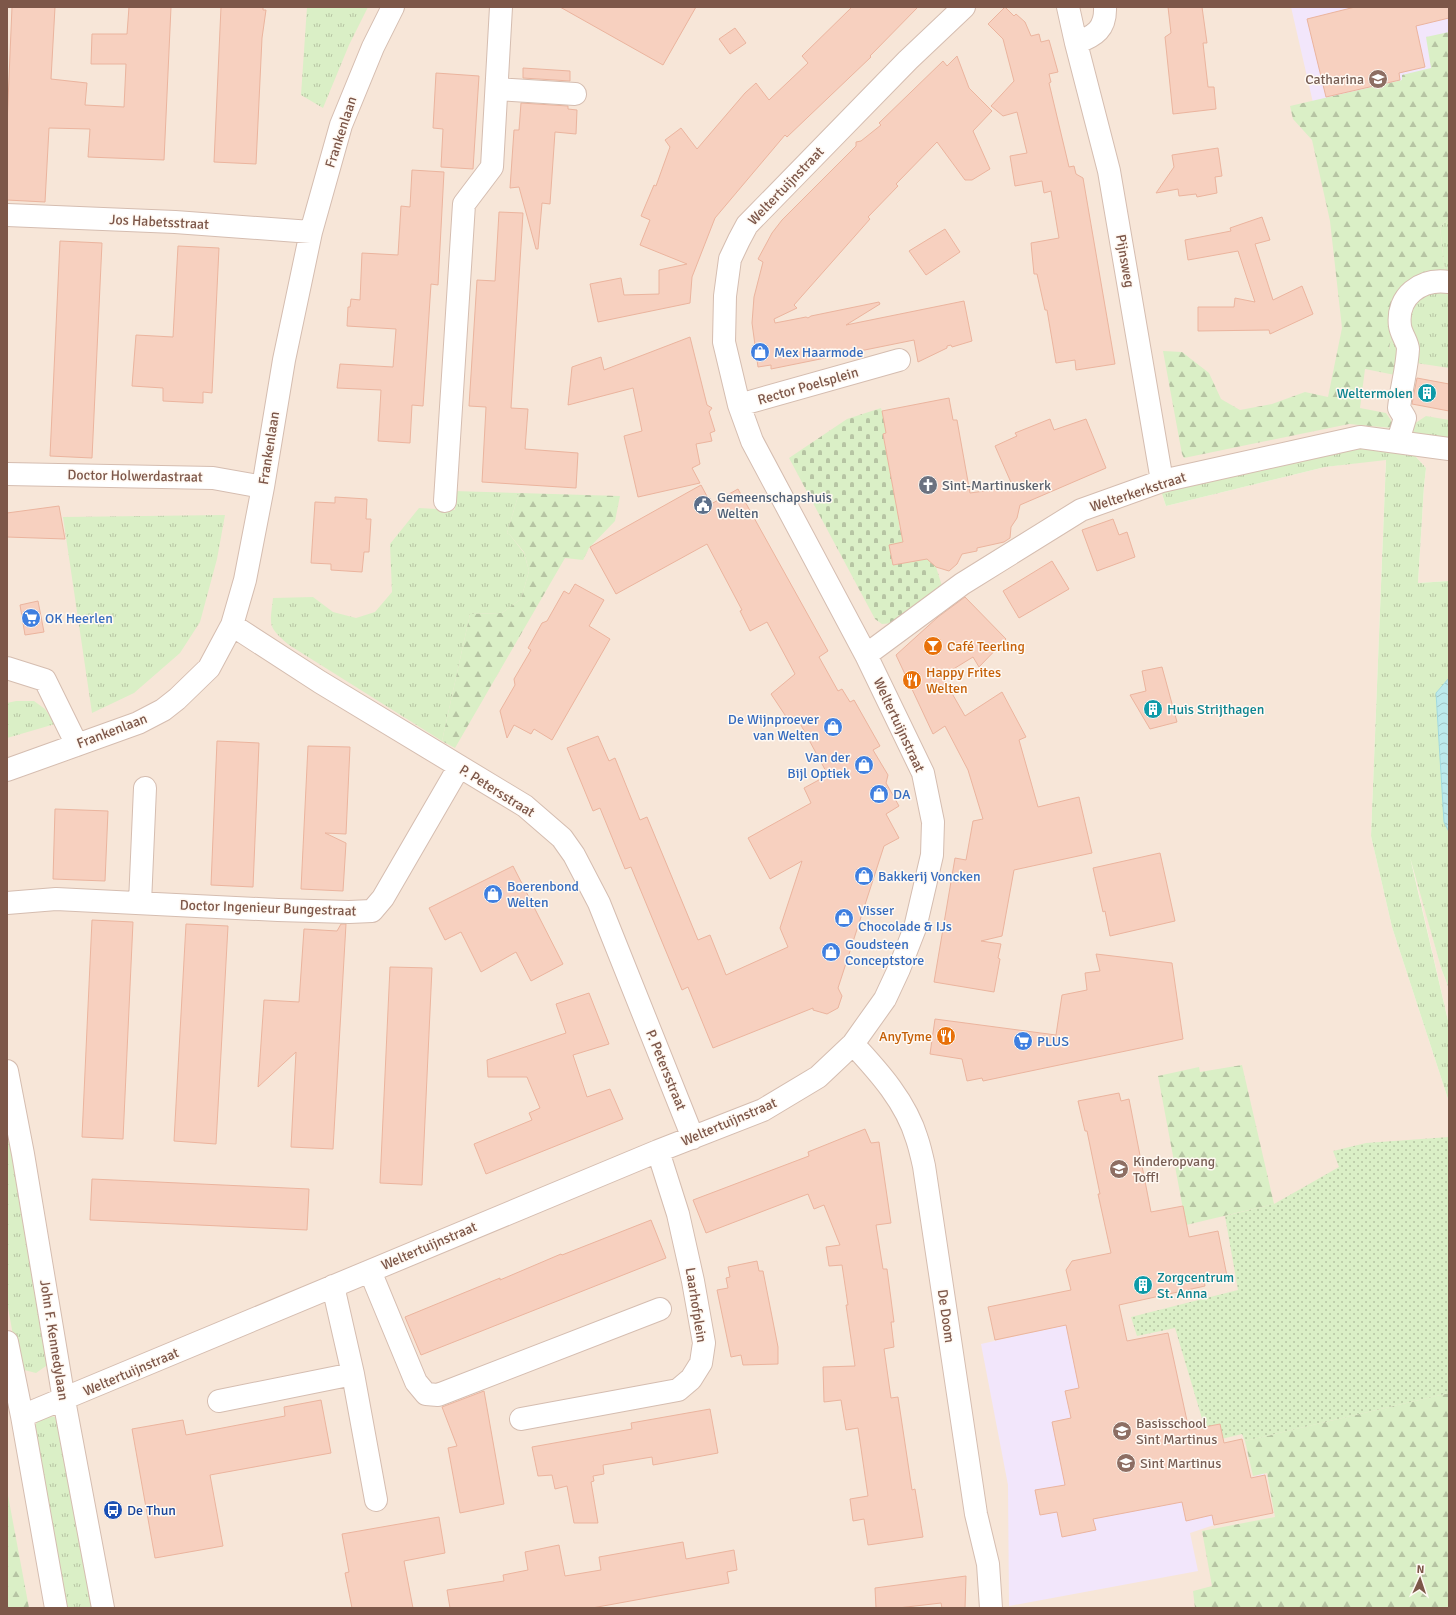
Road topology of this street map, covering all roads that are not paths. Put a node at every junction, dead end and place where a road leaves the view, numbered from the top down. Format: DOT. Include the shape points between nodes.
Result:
graph roads {
  1 [pos="393,7"];
  2 [pos="501,7"];
  3 [pos="964,7"];
  4 [pos="1068,7"];
  5 [pos="1105,7"];
  6 [pos="1076,43"];
  7 [pos="497,89"];
  8 [pos="575,94"];
  9 [pos="7,214"];
  10 [pos="311,232"];
  11 [pos="1449,282"];
  12 [pos="899,360"];
  13 [pos="739,405"];
  14 [pos="1398,441"];
  15 [pos="1449,449"];
  16 [pos="7,474"];
  17 [pos="1162,481"];
  18 [pos="263,487"];
  19 [pos="445,501"];
  20 [pos="232,625"];
  21 [pos="866,655"];
  22 [pos="7,668"];
  23 [pos="77,745"];
  24 [pos="459,767"];
  25 [pos="7,770"];
  26 [pos="144,788"];
  27 [pos="7,902"];
  28 [pos="140,903"];
  29 [pos="853,1044"];
  30 [pos="7,1071"];
  31 [pos="694,1138"];
  32 [pos="658,1151"];
  33 [pos="370,1271"];
  34 [pos="333,1286"];
  35 [pos="660,1309"];
  36 [pos="7,1342"];
  37 [pos="353,1374"];
  38 [pos="64,1400"];
  39 [pos="219,1401"];
  40 [pos="22,1416"];
  41 [pos="521,1419"];
  42 [pos="376,1500"];
  43 [pos="56,1608"];
  44 [pos="103,1608"];
  45 [pos="991,1608"];
  1 -- 10 [label="street, Frankenlaan" via="373,46 341,125"];
  2 -- 7 [label="street"];
  3 -- 13 [label="street, Weltertuijnstraat" via="908,60 748,225 730,259 725,296 724,342"];
  4 -- 6 [label="street, Pijnsweg"];
  5 -- 6 [label="street" via="1105,16 1093,37"];
  6 -- 17 [label="street, Pijnsweg" via="1109,171"];
  7 -- 8 [label="street"];
  7 -- 19 [label="street" via="492,166 464,204"];
  9 -- 10 [label="street, Jos Habetsstraat" via="176,222"];
  10 -- 18 [label="street, Frankenlaan" via="284,360"];
  11 -- 14 [label="street" via="1439,281 1421,285 1410,293 1402,309 1400,324 1408,348 1399,408 1405,418"];
  12 -- 13 [label="street, Rector Poelsplein"];
  13 -- 21 [label="street, Weltertuijnstraat" via="752,441"];
  14 -- 15 [label="street, Welterkerkstraat"];
  14 -- 17 [label="street, Welterkerkstraat" via="1360,436"];
  16 -- 18 [label="street, Doctor Holwerdastraat" via="213,478"];
  17 -- 21 [label="street, Welterkerkstraat" via="1081,510 962,584"];
  18 -- 20 [label="street, Frankenlaan" via="245,580"];
  20 -- 23 [label="street, Frankenlaan" via="210,668 163,710 138,723"];
  20 -- 24 [label="street, P. Petersstraat"];
  21 -- 29 [label="street, Weltertuijnstraat" via="923,773 933,822 932,855 915,928 899,969 885,999"];
  22 -- 23 [label="street" via="44,680"];
  23 -- 25 [label="street, Frankenlaan"];
  24 -- 28 [label="street, Doctor Ingenieur Bungestraat" via="383,898 372,911"];
  24 -- 31 [label="street, P. Petersstraat" via="525,806 562,838 574,855 599,903"];
  26 -- 28 [label="street"];
  27 -- 28 [label="street, Doctor Ingenieur Bungestraat" via="56,899"];
  29 -- 31 [label="street, Weltertuijnstraat" via="818,1077 763,1110"];
  29 -- 45 [label="street, De Doom" via="890,1086 907,1115 924,1166 976,1514 988,1564"];
  30 -- 38 [label="street, John F. Kennedylaan"];
  31 -- 32 [label="street, Weltertuijnstraat"];
  32 -- 33 [label="street, Weltertuijnstraat"];
  32 -- 41 [label="street, Laarhofplein" via="678,1214 693,1281 704,1343 701,1363 691,1379 678,1390"];
  33 -- 34 [label="street, Weltertuijnstraat"];
  33 -- 35 [label="street" via="416,1382 426,1394 438,1395"];
  34 -- 37 [label="street"];
  34 -- 38 [label="street, Weltertuijnstraat"];
  36 -- 40 [label="street"];
  37 -- 39 [label="street"];
  37 -- 42 [label="street"];
  38 -- 40 [label="street, Weltertuijnstraat"];
  38 -- 44 [label="street, John F. Kennedylaan"];
  40 -- 43 [label="street"];
}
